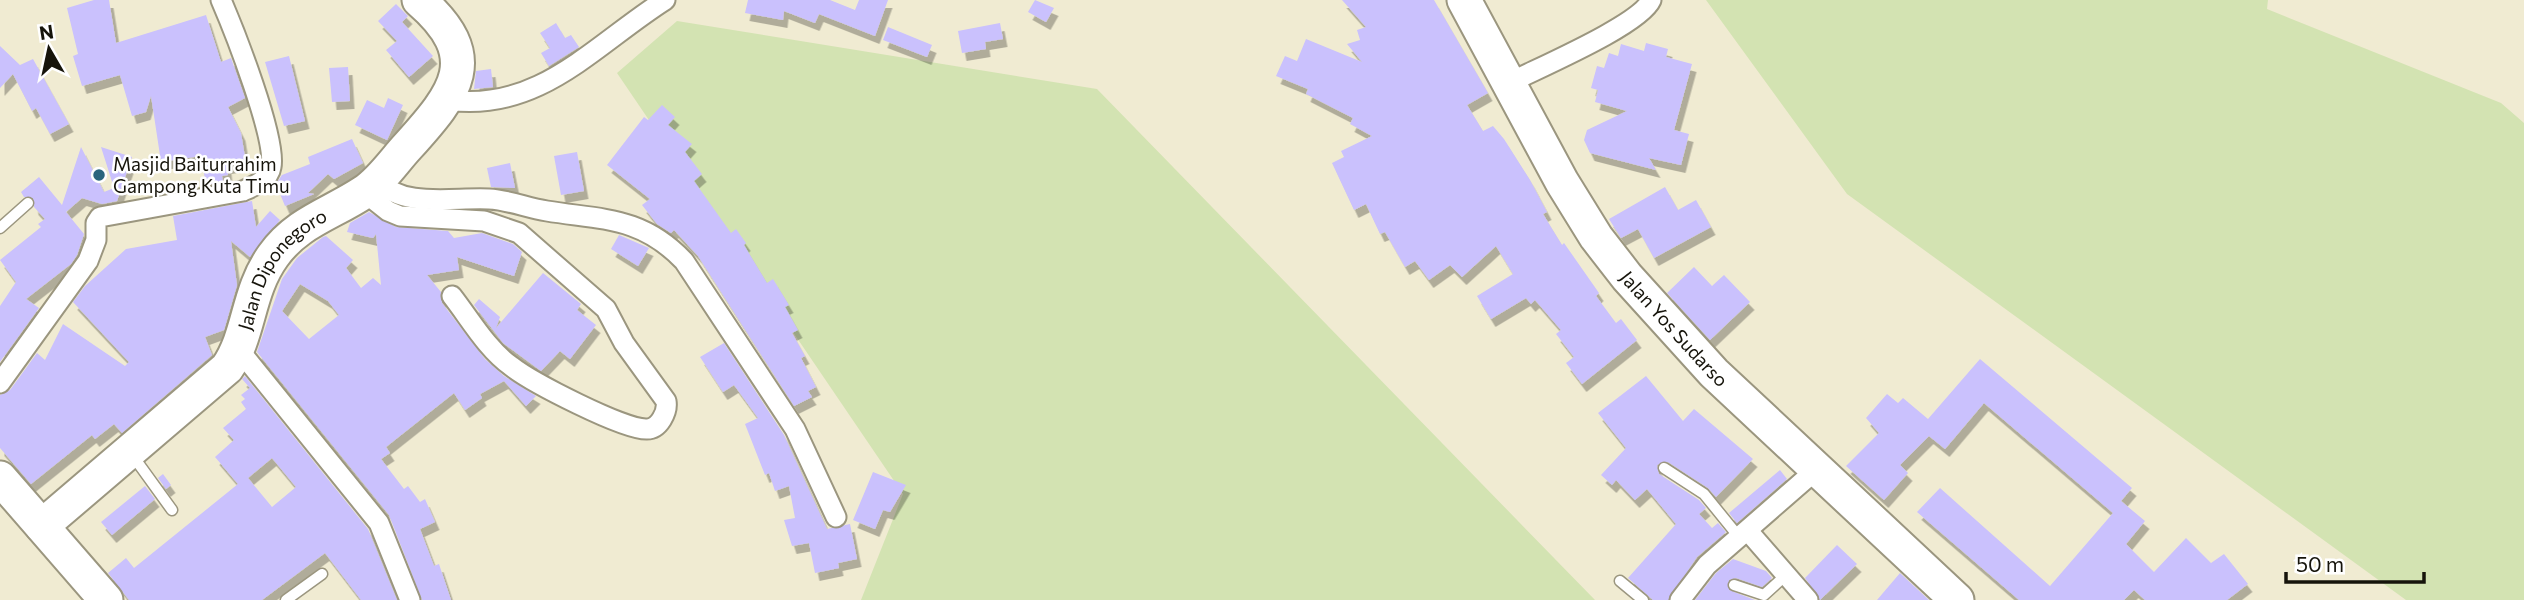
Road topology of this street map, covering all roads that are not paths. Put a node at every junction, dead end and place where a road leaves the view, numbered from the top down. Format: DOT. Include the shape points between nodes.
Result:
graph roads {
  1 [pos="221,0"];
  2 [pos="419,0"];
  3 [pos="665,0"];
  4 [pos="1464,0"];
  5 [pos="1651,0"];
  6 [pos="1509,83"];
  7 [pos="447,100"];
  8 [pos="371,186"];
  9 [pos="28,203"];
  10 [pos="0,228"];
  11 [pos="452,296"];
  12 [pos="240,351"];
  13 [pos="0,383"];
  14 [pos="130,453"];
  15 [pos="1664,468"];
  16 [pos="1816,470"];
  17 [pos="0,478"];
  18 [pos="172,510"];
  19 [pos="836,517"];
  20 [pos="42,526"];
  21 [pos="1744,534"];
  22 [pos="322,574"];
  23 [pos="1786,575"];
  24 [pos="1620,581"];
  25 [pos="1734,585"];
  26 [pos="100,598"];
  27 [pos="1804,598"];
  28 [pos="286,600"];
  29 [pos="410,600"];
  30 [pos="1643,600"];
  31 [pos="1680,600"];
  32 [pos="1957,600"];
  1 -- 13 [label="street" via="255,92 271,155 270,172 243,191 100,217 88,261"];
  2 -- 7 [label="highway, Jalan Diponegoro" via="453,43 458,74"];
  3 -- 7 [label="street" via="550,83 488,100"];
  4 -- 6 [label="highway, Jalan Yos Sudarso"];
  5 -- 6 [label="street" via="1648,8 1622,26"];
  6 -- 16 [label="highway, Jalan Yos Sudarso" via="1562,182 1612,257 1714,373"];
  7 -- 8 [label="highway, Jalan Diponegoro"];
  8 -- 11 [label="street" via="388,211 400,216 484,221 519,233 606,309 666,401 666,412 654,427 645,429 601,414 526,376 498,354"];
  8 -- 12 [label="highway, Jalan Diponegoro" via="312,218 272,256 250,301"];
  8 -- 19 [label="street" via="403,197 503,200 548,212 618,220 670,249 684,261 795,429"];
  9 -- 10 [label="lane"];
  12 -- 14 [label="highway, Jalan Diponegoro" via="214,382"];
  12 -- 29 [label="street" via="379,523"];
  14 -- 18 [label="lane"];
  14 -- 20 [label="highway, Jalan Diponegoro"];
  15 -- 21 [label="lane" via="1704,494"];
  16 -- 21 [label="street"];
  16 -- 32 [label="highway, Jalan Yos Sudarso"];
  17 -- 20 [label="highway"];
  20 -- 26 [label="highway"];
  21 -- 23 [label="street"];
  21 -- 31 [label="street" via="1707,565"];
  22 -- 28 [label="lane"];
  23 -- 25 [label="lane" via="1764,595"];
  23 -- 27 [label="street"];
  24 -- 30 [label="lane"];
}
